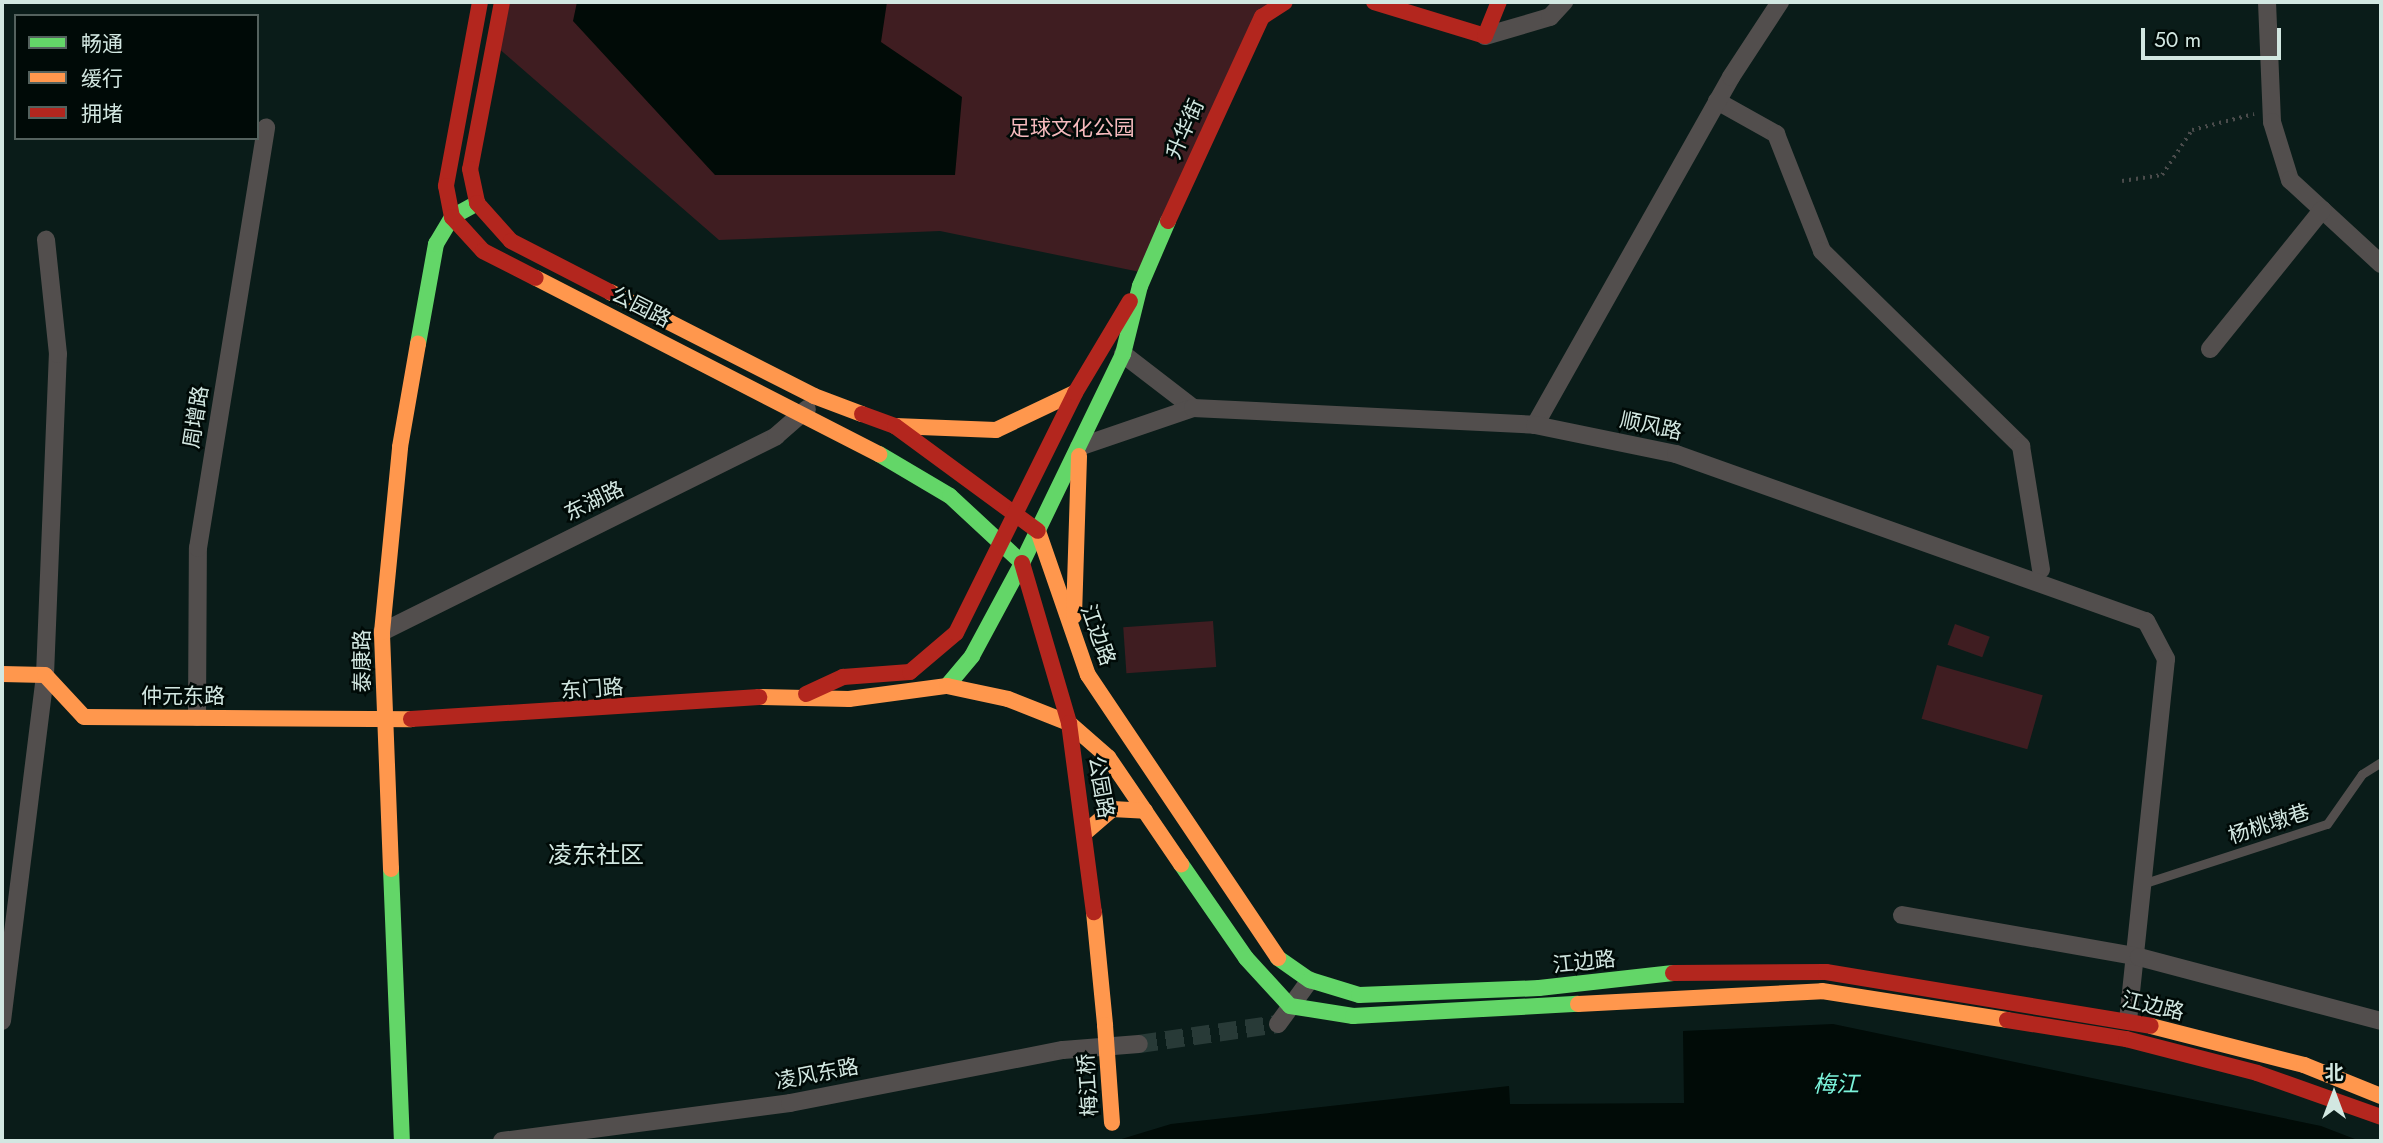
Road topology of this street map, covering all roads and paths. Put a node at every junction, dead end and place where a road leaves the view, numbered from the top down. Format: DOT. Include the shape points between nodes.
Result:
graph roads {
  1 [pos="480,2"];
  2 [pos="502,2"];
  3 [pos="1285,2"];
  4 [pos="1374,2"];
  5 [pos="1499,2"];
  6 [pos="1564,2"];
  7 [pos="1780,2"];
  8 [pos="2267,2"];
  9 [pos="1485,36"];
  10 [pos="1717,101"];
  11 [pos="2256,114"];
  12 [pos="266,127"];
  13 [pos="2122,181"];
  14 [pos="477,203"];
  15 [pos="2322,210"];
  16 [pos="452,218"];
  17 [pos="47,240"];
  18 [pos="2381,264"];
  19 [pos="1140,286"];
  20 [pos="2210,349"];
  21 [pos="1123,355"];
  22 [pos="1075,393"];
  23 [pos="814,396"];
  24 [pos="1193,408"];
  25 [pos="804,413"];
  26 [pos="1535,425"];
  27 [pos="895,426"];
  28 [pos="1079,447"];
  29 [pos="1014,514"];
  30 [pos="1038,531"];
  31 [pos="1001,543"];
  32 [pos="1022,563"];
  33 [pos="2041,569"];
  34 [pos="1073,631"];
  35 [pos="382,632"];
  36 [pos="2,674"];
  37 [pos="45,675"];
  38 [pos="947,686"];
  39 [pos="805,694"];
  40 [pos="197,717"];
  41 [pos="383,719"];
  42 [pos="1069,723"];
  43 [pos="2381,762"];
  44 [pos="1146,811"];
  45 [pos="1087,831"];
  46 [pos="2141,884"];
  47 [pos="1902,915"];
  48 [pos="2139,957"];
  49 [pos="1310,980"];
  50 [pos="1290,1006"];
  51 [pos="2128,1020"];
  52 [pos="2,1021"];
  53 [pos="2381,1021"];
  54 [pos="1278,1024"];
  55 [pos="1105,1025"];
  56 [pos="1139,1044"];
  57 [pos="2381,1096"];
  58 [pos="2381,1117"];
  59 [pos="402,1141"];
  60 [pos="502,1141"];
  61 [pos="1114,1141"];
  1 -- 16 [label="main road" via="446,186"];
  2 -- 14 [label="main road" via="470,169"];
  3 -- 19 [label="main road, 升华街" via="1262,17 1230,78"];
  4 -- 9 [label="main road"];
  5 -- 9 [label="main road"];
  6 -- 9 [label="street" via="1550,17"];
  7 -- 10 [label="street"];
  8 -- 15 [label="street" via="2272,122 2290,180"];
  10 -- 26 [label="street"];
  10 -- 33 [label="street" via="1776,134 1822,251 2021,446"];
  11 -- 13 [label="path" via="2192,130 2162,175"];
  12 -- 40 [label="street, 周增路" via="198,548"];
  14 -- 16 [label="main road"];
  14 -- 23 [label="main road, 公园路" via="511,241"];
  15 -- 18 [label="street"];
  15 -- 20 [label="street"];
  16 -- 25 [label="main road, 公园路" via="484,251"];
  16 -- 35 [label="main road, 泰康路" via="436,244 400,447"];
  17 -- 37 [label="street" via="58,354"];
  19 -- 21 [label="main road, 升华街"];
  19 -- 22 [label="main road, 升华街"];
  21 -- 24 [label="street"];
  21 -- 28 [label="main road, 升华街"];
  22 -- 27 [label="main road" via="996,430"];
  22 -- 29 [label="main road, 升华街"];
  23 -- 25 [label="street, 东湖路"];
  23 -- 27 [label="main road, 公园路"];
  24 -- 26 [label="street, 顺风路"];
  24 -- 28 [label="street, 顺风路"];
  25 -- 31 [label="main road, 公园路" via="950,496"];
  25 -- 35 [label="street, 东湖路" via="776,436"];
  26 -- 46 [label="street, 顺风路" via="1676,454 2146,621 2166,659"];
  27 -- 29 [label="main road, 公园路"];
  28 -- 30 [label="main road, 升华街"];
  28 -- 34 [label="main road"];
  29 -- 30 [label="main road, 公园路"];
  29 -- 31 [label="main road, 升华街"];
  30 -- 32 [label="main road, 升华街"];
  30 -- 34 [label="main road, 江边路"];
  31 -- 32 [label="main road, 公园路"];
  31 -- 39 [label="main road, 东门路" via="956,633 934,658 910,672 843,677"];
  32 -- 38 [label="main road" via="972,656"];
  32 -- 42 [label="main road, 公园路"];
  34 -- 49 [label="main road, 江边路" via="1088,676 1270,953"];
  35 -- 41 [label="main road, 泰康路"];
  36 -- 37 [label="main road"];
  37 -- 40 [label="main road, 仲元东路" via="85,717"];
  37 -- 52 [label="street"];
  38 -- 39 [label="main road, 东门路" via="849,699"];
  38 -- 42 [label="main road, 东门路" via="1008,699"];
  39 -- 41 [label="main road, 东门路" via="467,719"];
  40 -- 41 [label="main road, 仲元东路"];
  41 -- 59 [label="main road, 泰康路"];
  42 -- 44 [label="main road" via="1108,757"];
  42 -- 45 [label="main road, 公园路"];
  43 -- 46 [label="lane, 杨桃墩巷" via="2362,774 2327,824"];
  44 -- 45 [label="main road" via="1112,809"];
  44 -- 50 [label="main road" via="1246,958"];
  45 -- 55 [label="main road, 公园路"];
  46 -- 48 [label="street, 顺风路"];
  47 -- 48 [label="street"];
  48 -- 51 [label="street, 顺风路"];
  48 -- 53 [label="street"];
  49 -- 50 [label="street"];
  49 -- 51 [label="main road, 江边路" via="1359,995 1539,988 1683,972 1826,972"];
  50 -- 54 [label="street"];
  50 -- 58 [label="main road, 江边路" via="1353,1016 1822,991 2126,1039 2269,1076"];
  51 -- 57 [label="main road, 江边路" via="2304,1065"];
  55 -- 61 [label="main road, 梅江桥, bridge"];
  56 -- 60 [label="street, 凌风东路" via="1063,1050 790,1104"];
}
